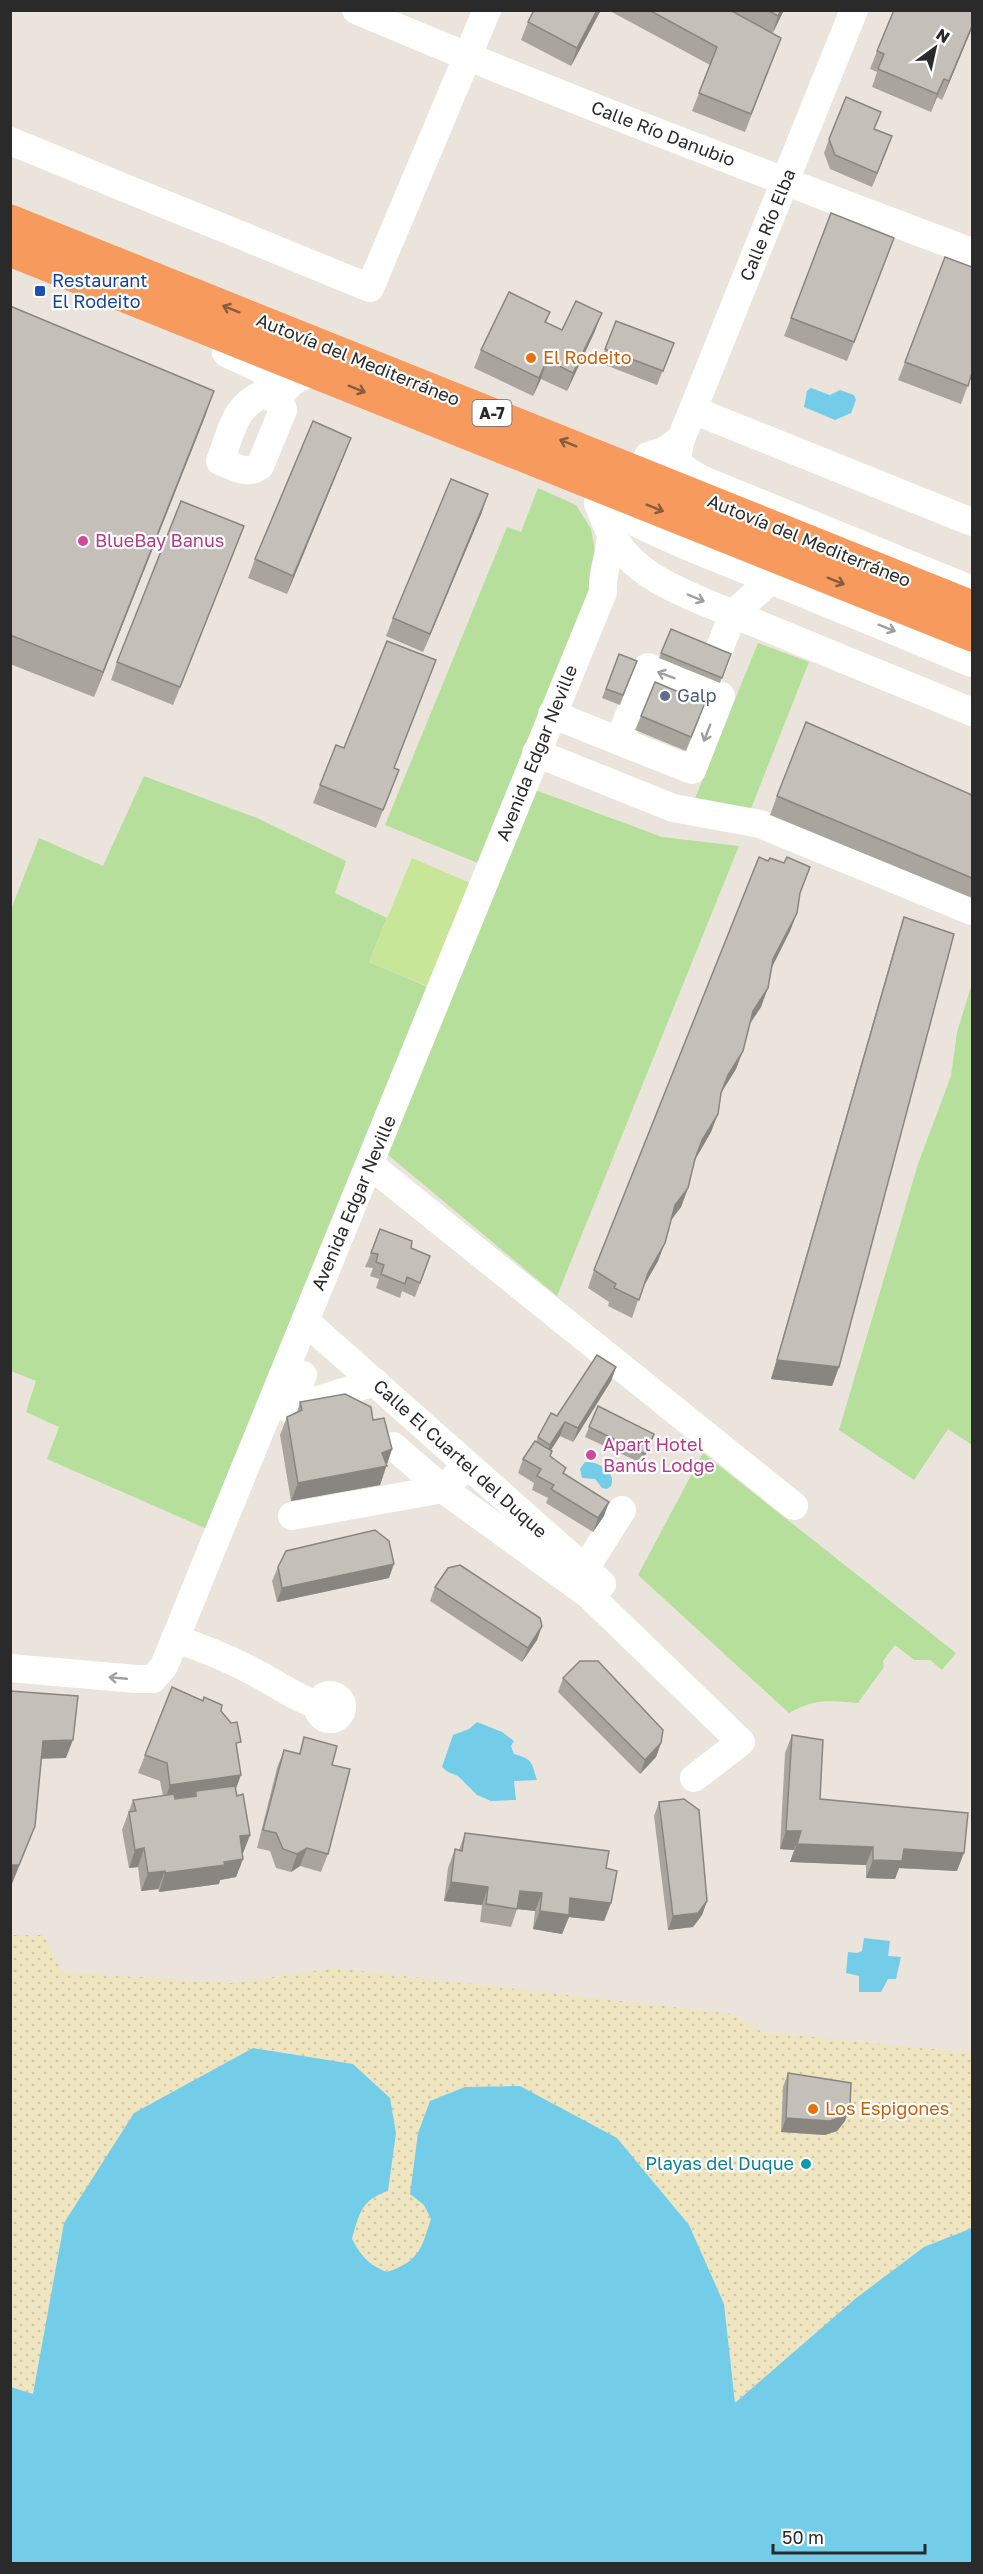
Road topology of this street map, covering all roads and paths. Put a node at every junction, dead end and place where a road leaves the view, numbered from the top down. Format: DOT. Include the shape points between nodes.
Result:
graph roads {
  1 [pos="356,10"];
  2 [pos="487,10"];
  3 [pos="854,10"];
  4 [pos="468,57"];
  5 [pos="10,141"];
  6 [pos="785,182"];
  7 [pos="15,229"];
  8 [pos="972,252"];
  9 [pos="10,265"];
  10 [pos="312,371"];
  11 [pos="403,408"];
  12 [pos="693,410"];
  13 [pos="681,439"];
  14 [pos="648,456"];
  15 [pos="602,457"];
  16 [pos="719,486"];
  17 [pos="597,503"];
  18 [pos="972,522"];
  19 [pos="611,534"];
  20 [pos="842,554"];
  21 [pos="771,580"];
  22 [pos="663,585"];
  23 [pos="926,588"];
  24 [pos="972,590"];
  25 [pos="603,592"];
  26 [pos="972,600"];
  27 [pos="972,607"];
  28 [pos="733,614"];
  29 [pos="972,636"];
  30 [pos="972,663"];
  31 [pos="704,689"];
  32 [pos="972,712"];
  33 [pos="552,714"];
  34 [pos="619,741"];
  35 [pos="536,753"];
  36 [pos="972,911"];
  37 [pos="370,1165"];
  38 [pos="305,1320"];
  39 [pos="393,1446"];
  40 [pos="467,1465"];
  41 [pos="443,1489"];
  42 [pos="794,1506"];
  43 [pos="622,1510"];
  44 [pos="292,1515"];
  45 [pos="585,1569"];
  46 [pos="616,1597"];
  47 [pos="171,1649"];
  48 [pos="10,1668"];
  49 [pos="318,1705"];
  50 [pos="694,1778"];
  1 -- 4 [label="street, Calle Río Danubio"];
  2 -- 4 [label="street"];
  3 -- 6 [label="street, Calle Río Elba"];
  4 -- 5 [label="street" via="370,288"];
  4 -- 6 [label="street, Calle Río Danubio"];
  6 -- 8 [label="street, Calle Río Danubio"];
  6 -- 12 [label="street, Calle Río Elba"];
  7 -- 10 [label="highway, Autovía del Mediterráneo / A-7"];
  15 -- 7 [label="highway, Autovía del Mediterráneo / A-7, one-way"];
  9 -- 10 [label="street" via="258,366 269,378 273,395"];
  10 -- 11 [label="highway, Autovía del Mediterráneo / A-7, one-way"];
  11 -- 17 [label="highway" via="461,440 558,481"];
  11 -- 29 [label="highway, Autovía del Mediterráneo / A-7, one-way"];
  12 -- 13 [label="street, Calle Río Elba"];
  12 -- 18 [label="street"];
  13 -- 14 [label="street"];
  13 -- 16 [label="street" via="679,464"];
  14 -- 15 [label="highway"];
  15 -- 20 [label="highway, Autovía del Mediterráneo / A-7"];
  16 -- 20 [label="highway"];
  16 -- 24 [label="street"];
  17 -- 19 [label="street"];
  17 -- 21 [label="street" via="635,524"];
  19 -- 22 [label="street" via="629,556"];
  19 -- 25 [label="street, Avenida Edgar Neville"];
  20 -- 23 [label="highway, Autovía del Mediterráneo / A-7"];
  21 -- 28 [label="street"];
  21 -- 30 [label="street, one-way"];
  22 -- 25 [label="street" via="623,582"];
  22 -- 28 [label="street, one-way"];
  23 -- 26 [label="highway"];
  23 -- 27 [label="highway, Autovía del Mediterráneo / A-7"];
  25 -- 33 [label="street, Avenida Edgar Neville"];
  28 -- 31 [label="street"];
  28 -- 32 [label="street"];
  31 -- 34 [label="street, one-way" via="648,667"];
  31 -- 34 [label="street, one-way" via="721,696 692,770"];
  33 -- 34 [label="street"];
  33 -- 35 [label="street, Avenida Edgar Neville"];
  35 -- 36 [label="street" via="673,808 760,824"];
  35 -- 37 [label="street, Avenida Edgar Neville"];
  37 -- 38 [label="street, Avenida Edgar Neville"];
  37 -- 42 [label="street"];
  38 -- 40 [label="street, Calle El Cuartel del Duque" via="364,1386"];
  38 -- 47 [label="street, Avenida Edgar Neville"];
  39 -- 41 [label="street"];
  40 -- 41 [label="street"];
  40 -- 45 [label="street, Calle El Cuartel del Duque"];
  41 -- 44 [label="street"];
  41 -- 50 [label="street" via="589,1595 741,1742"];
  43 -- 45 [label="street"];
  45 -- 46 [label="street, Calle El Cuartel del Duque"];
  47 -- 48 [label="street, Avenida Edgar Neville, one-way" via="153,1678"];
  47 -- 49 [label="street" via="235,1663"];
}
